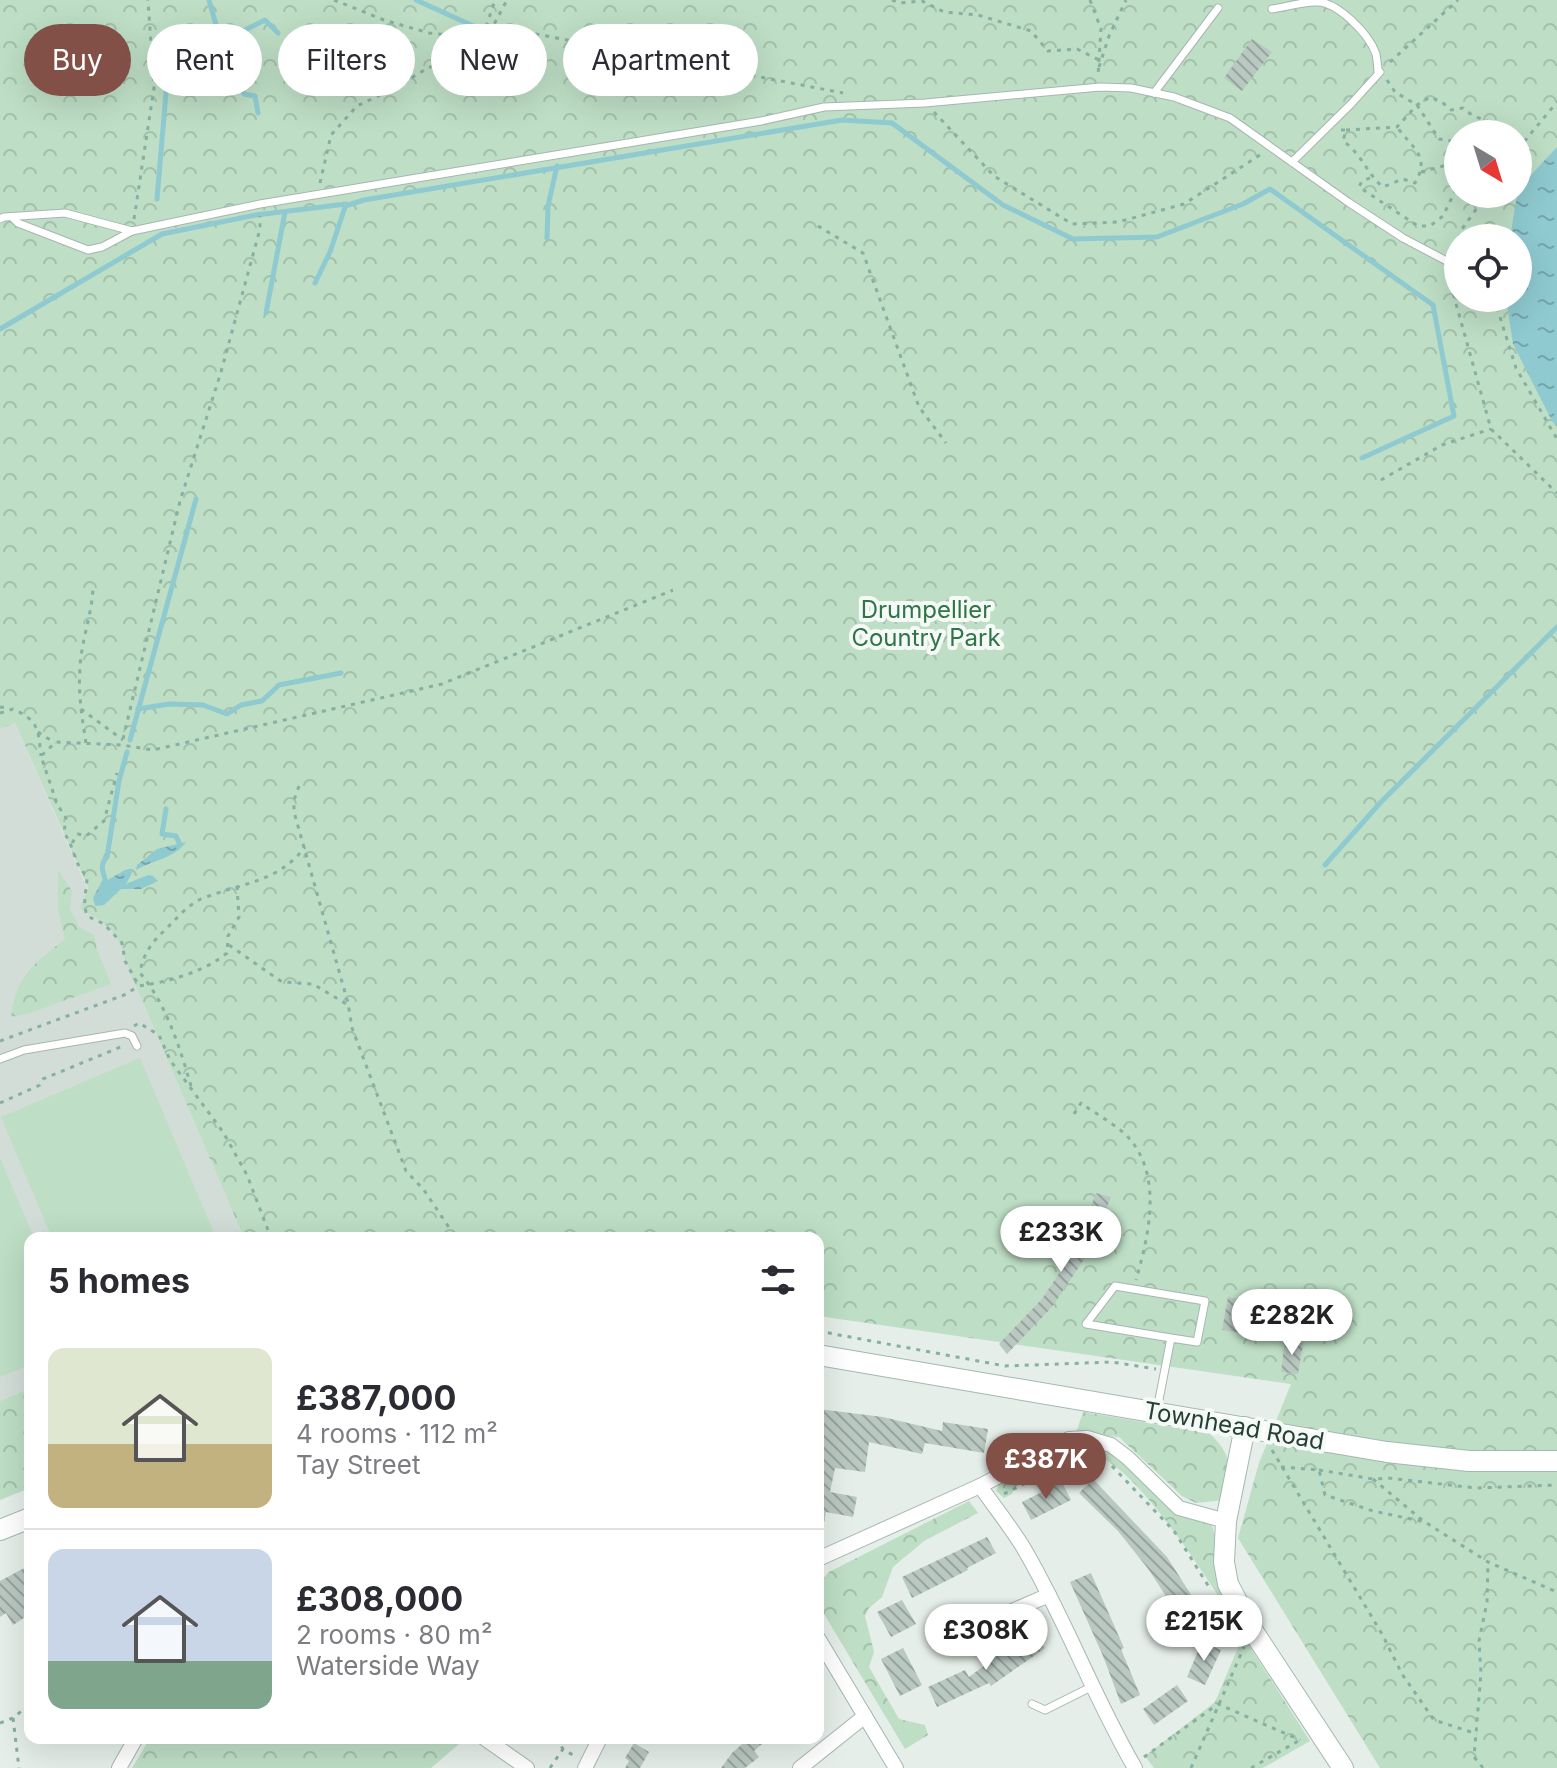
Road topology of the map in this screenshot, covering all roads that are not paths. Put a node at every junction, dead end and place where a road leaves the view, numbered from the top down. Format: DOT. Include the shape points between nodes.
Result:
graph roads {
  1 [pos="1218,8"];
  2 [pos="1272,9"];
  3 [pos="1154,93"];
  4 [pos="1292,162"];
  5 [pos="13,218"];
  6 [pos="0,219"];
  7 [pos="132,231"];
  8 [pos="1444,260"];
  9 [pos="137,1046"];
  10 [pos="0,1059"];
  11 [pos="1171,1338"];
  12 [pos="824,1356"];
  13 [pos="1156,1412"];
  14 [pos="1253,1429"];
  15 [pos="1557,1461"];
  16 [pos="980,1486"];
  17 [pos="24,1520"];
  18 [pos="1226,1521"];
  19 [pos="0,1530"];
  20 [pos="824,1556"];
  21 [pos="1049,1595"];
  22 [pos="982,1624"];
  23 [pos="824,1648"];
  24 [pos="1091,1687"];
  25 [pos="1032,1704"];
  26 [pos="865,1716"];
  27 [pos="133,1744"];
  28 [pos="493,1744"];
  29 [pos="597,1744"];
  30 [pos="586,1766"];
  31 [pos="1134,1766"];
  32 [pos="119,1768"];
  33 [pos="527,1768"];
  34 [pos="800,1768"];
  35 [pos="896,1768"];
  36 [pos="1343,1768"];
  1 -- 3 [label="lane"];
  2 -- 4 [label="lane" via="1319,1 1338,10 1366,36 1380,72"];
  3 -- 4 [label="lane" via="1230,118"];
  3 -- 7 [label="lane" via="1100,87 824,107"];
  4 -- 8 [label="lane" via="1403,238"];
  5 -- 6 [label="lane"];
  5 -- 7 [label="lane" via="65,213"];
  5 -- 7 [label="lane" via="88,250"];
  9 -- 10 [label="lane" via="125,1033"];
  11 -- 11 [label="lane" via="1197,1342 1205,1301 1115,1286 1086,1324"];
  11 -- 13 [label="lane"];
  12 -- 13 [label="street, Townhead Road"];
  13 -- 14 [label="street, Townhead Road"];
  14 -- 15 [label="street, Townhead Road" via="1469,1461"];
  14 -- 18 [label="street"];
  16 -- 18 [label="street" via="1057,1443 1087,1438 1111,1445 1179,1508"];
  16 -- 20 [label="street"];
  16 -- 21 [label="street"];
  17 -- 19 [label="street"];
  18 -- 36 [label="street" via="1228,1584 1308,1734"];
  21 -- 22 [label="street"];
  21 -- 24 [label="street"];
  23 -- 26 [label="street"];
  24 -- 25 [label="lane" via="1045,1710"];
  24 -- 31 [label="street"];
  26 -- 34 [label="street"];
  26 -- 35 [label="street"];
  27 -- 32 [label="street"];
  28 -- 33 [label="street"];
  29 -- 30 [label="street"];
}
